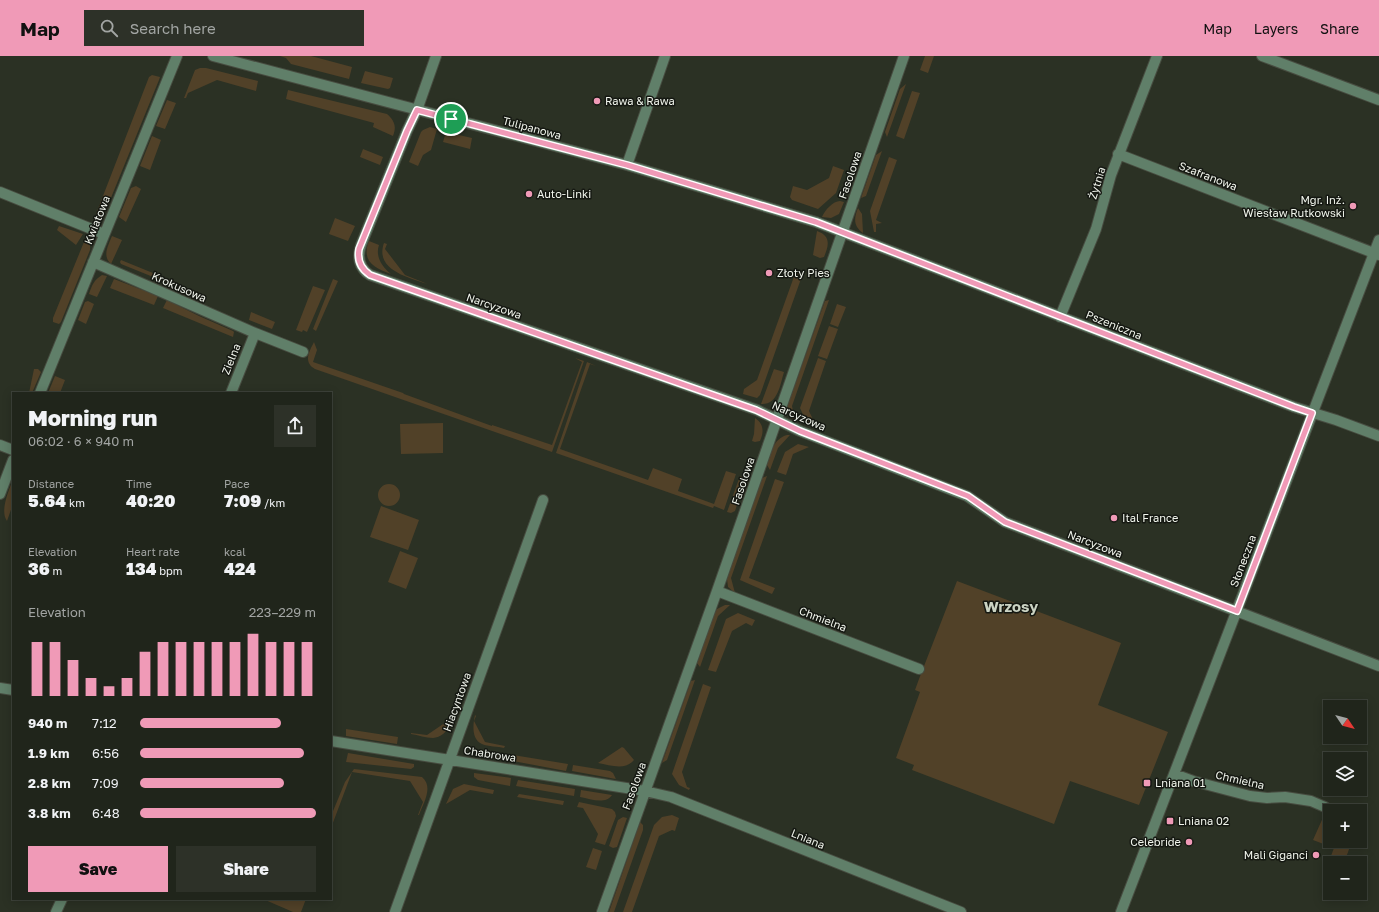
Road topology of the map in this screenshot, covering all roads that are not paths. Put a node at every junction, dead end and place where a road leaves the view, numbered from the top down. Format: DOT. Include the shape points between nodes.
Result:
graph roads {
  1 [pos="177,56"];
  2 [pos="213,56"];
  3 [pos="436,56"];
  4 [pos="664,56"];
  5 [pos="904,56"];
  6 [pos="1157,56"];
  7 [pos="1262,56"];
  8 [pos="1379,100"];
  9 [pos="417,110"];
  10 [pos="1118,154"];
  11 [pos="627,165"];
  12 [pos="0,192"];
  13 [pos="842,232"];
  14 [pos="104,234"];
  15 [pos="1379,240"];
  16 [pos="1377,254"];
  17 [pos="94,262"];
  18 [pos="1060,317"];
  19 [pos="255,333"];
  20 [pos="302,352"];
  21 [pos="40,392"];
  22 [pos="231,392"];
  23 [pos="1312,413"];
  24 [pos="777,419"];
  25 [pos="1379,436"];
  26 [pos="0,445"];
  27 [pos="12,450"];
  28 [pos="12,463"];
  29 [pos="0,494"];
  30 [pos="543,500"];
  31 [pos="717,591"];
  32 [pos="1237,611"];
  33 [pos="1379,666"];
  34 [pos="919,669"];
  35 [pos="0,688"];
  36 [pos="12,690"];
  37 [pos="332,741"];
  38 [pos="449,759"];
  39 [pos="1174,774"];
  40 [pos="645,791"];
  41 [pos="1323,806"];
  42 [pos="62,900"];
  43 [pos="56,912"];
  44 [pos="395,912"];
  45 [pos="602,912"];
  46 [pos="961,912"];
  47 [pos="1121,912"];
  1 -- 14 [label="street, Kwiatowa"];
  2 -- 9 [label="street, Tulipanowa"];
  3 -- 9 [label="street, Narcyzowa"];
  4 -- 11 [label="street"];
  5 -- 13 [label="street, Fasolowa"];
  6 -- 10 [label="street, Żytnia"];
  7 -- 8 [label="street"];
  9 -- 11 [label="street, Tulipanowa"];
  9 -- 24 [label="street, Narcyzowa" via="358,253 366,273"];
  10 -- 16 [label="street, Szafranowa"];
  10 -- 18 [label="street, Żytnia" via="1096,229"];
  11 -- 13 [label="street, Tulipanowa"];
  12 -- 14 [label="street"];
  13 -- 18 [label="street, Pszeniczna"];
  13 -- 24 [label="street, Fasolowa"];
  14 -- 17 [label="street, Kwiatowa"];
  15 -- 16 [label="street, Słoneczna"];
  16 -- 23 [label="street, Słoneczna"];
  17 -- 19 [label="street, Krokusowa"];
  17 -- 21 [label="street, Kwiatowa"];
  18 -- 23 [label="street, Pszeniczna"];
  19 -- 20 [label="street, Krokusowa"];
  19 -- 22 [label="street, Zielna"];
  23 -- 25 [label="street, Pszeniczna"];
  23 -- 32 [label="street, Słoneczna"];
  24 -- 31 [label="street, Fasolowa"];
  24 -- 32 [label="street, Narcyzowa" via="800,431 968,496 1005,522"];
  26 -- 27 [label="street"];
  28 -- 29 [label="street"];
  30 -- 38 [label="street, Hiacyntowa"];
  31 -- 34 [label="street, Chmielna"];
  31 -- 40 [label="street, Fasolowa"];
  32 -- 33 [label="street, Narcyzowa"];
  32 -- 39 [label="street, Słoneczna"];
  35 -- 36 [label="street"];
  37 -- 38 [label="street, Chabrowa"];
  38 -- 40 [label="street, Chabrowa"];
  38 -- 44 [label="street, Hiacyntowa"];
  39 -- 41 [label="street, Chmielna" via="1250,796 1285,797 1311,801"];
  39 -- 47 [label="street, Słoneczna"];
  40 -- 45 [label="street, Fasolowa"];
  40 -- 46 [label="street, Lniana" via="678,800"];
  42 -- 43 [label="street"];
}
